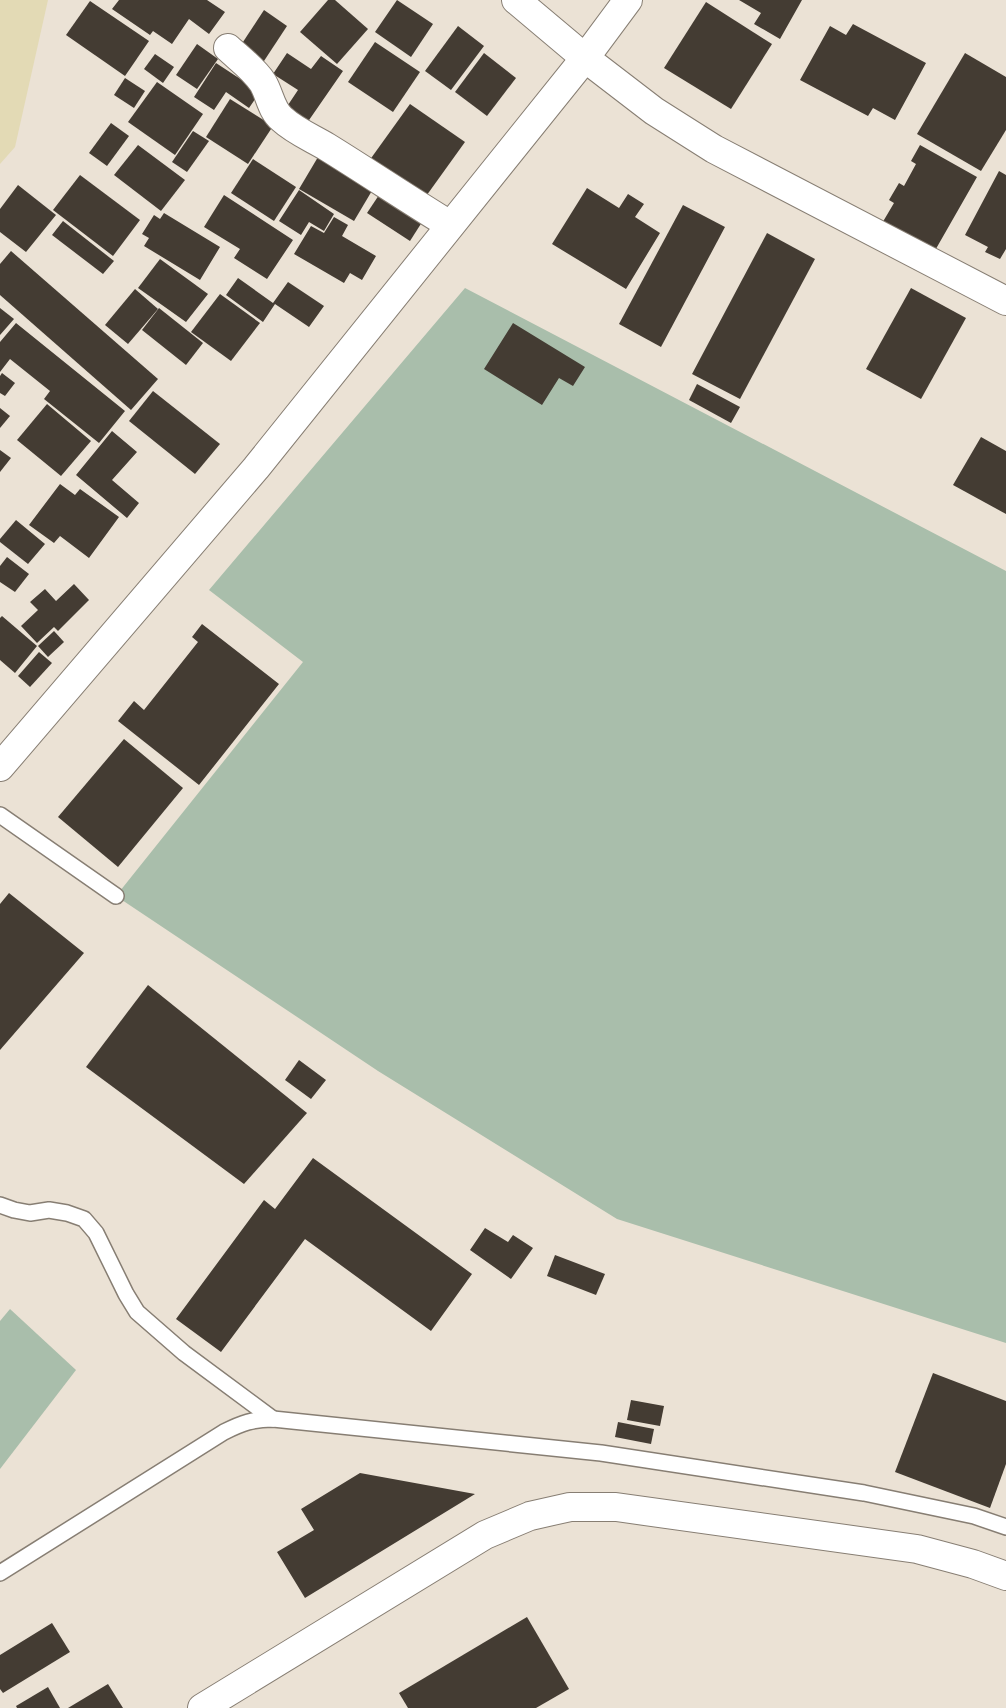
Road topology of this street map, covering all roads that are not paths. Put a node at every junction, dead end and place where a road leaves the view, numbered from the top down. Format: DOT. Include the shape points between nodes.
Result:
graph roads {
  1 [pos="516,0"];
  2 [pos="628,0"];
  3 [pos="228,48"];
  4 [pos="585,58"];
  5 [pos="450,225"];
  6 [pos="1006,301"];
  7 [pos="0,767"];
  8 [pos="0,814"];
  9 [pos="116,896"];
  10 [pos="0,1205"];
  11 [pos="273,1419"];
  12 [pos="1006,1527"];
  13 [pos="0,1573"];
  14 [pos="1006,1576"];
  15 [pos="202,1708"];
  1 -- 4 [label="street"];
  2 -- 4 [label="street"];
  3 -- 5 [label="street" via="261,80 282,119"];
  4 -- 5 [label="street"];
  4 -- 6 [label="street" via="654,111 714,149"];
  5 -- 7 [label="street" via="256,468"];
  8 -- 9 [label="lane"];
  10 -- 11 [label="lane" via="30,1213 49,1210 84,1219 96,1233 137,1312 184,1353"];
  11 -- 12 [label="lane" via="601,1453 864,1493 974,1516"];
  11 -- 13 [label="lane" via="242,1422 224,1432"];
  14 -- 15 [label="street" via="917,1550 616,1507 570,1507 530,1516 485,1535"];
}
